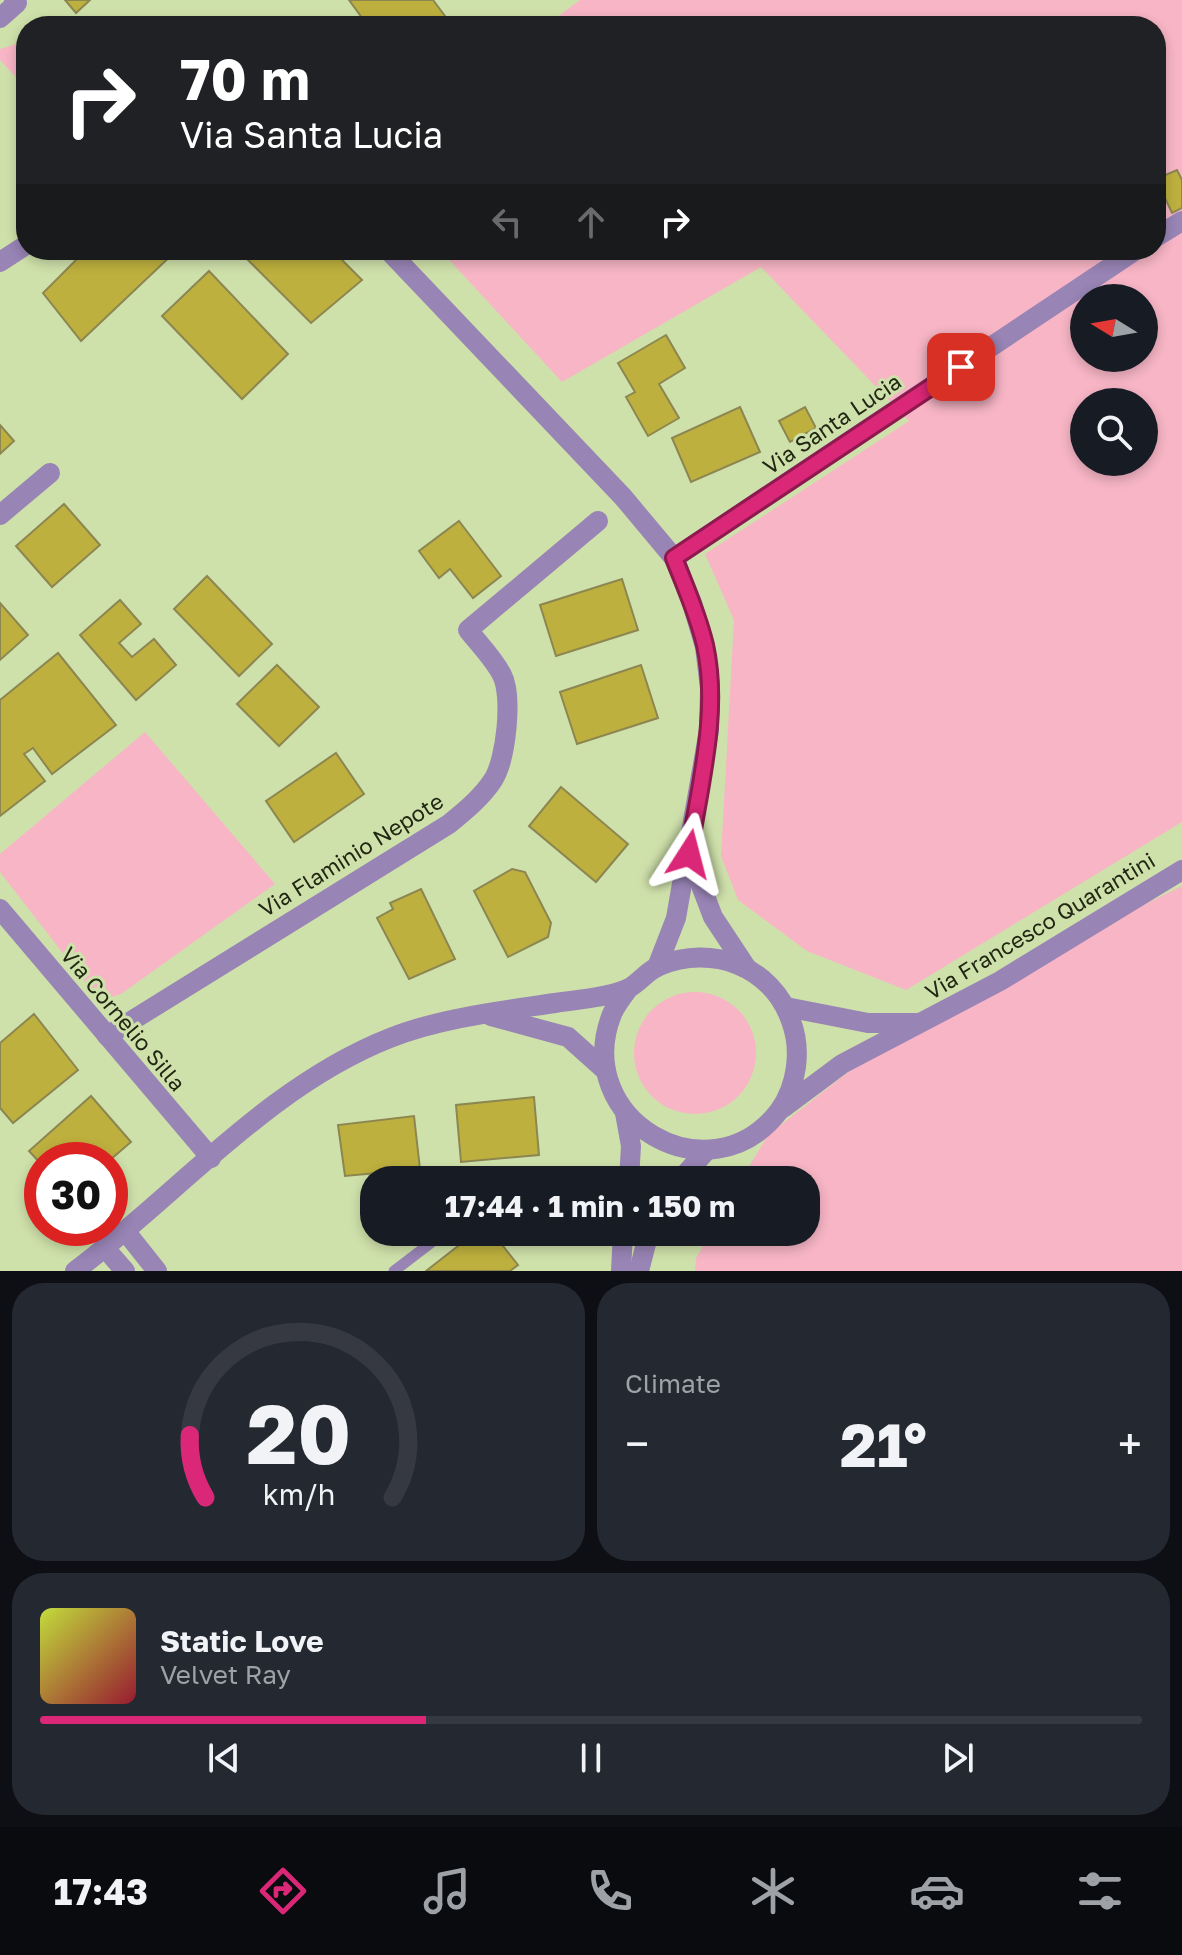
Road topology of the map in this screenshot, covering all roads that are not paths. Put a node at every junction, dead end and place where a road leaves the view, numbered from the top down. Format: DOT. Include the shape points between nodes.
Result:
graph roads {
  1 [pos="14,0"];
  2 [pos="0,18"];
  3 [pos="398,260"];
  4 [pos="1121,260"];
  5 [pos="50,473"];
  6 [pos="0,515"];
  7 [pos="598,521"];
  8 [pos="674,558"];
  9 [pos="689,854"];
  10 [pos="1182,870"];
  11 [pos="0,909"];
  12 [pos="657,967"];
  13 [pos="746,967"];
  14 [pos="629,988"];
  15 [pos="786,1007"];
  16 [pos="483,1014"];
  17 [pos="922,1023"];
  18 [pos="107,1036"];
  19 [pos="606,1071"];
  20 [pos="779,1110"];
  21 [pos="625,1113"];
  22 [pos="707,1150"];
  23 [pos="211,1158"];
  24 [pos="630,1166"];
  25 [pos="693,1166"];
  26 [pos="128,1230"];
  27 [pos="128,1235"];
  28 [pos="108,1246"];
  29 [pos="427,1246"];
  30 [pos="622,1246"];
  31 [pos="645,1246"];
  32 [pos="105,1248"];
  33 [pos="75,1271"];
  34 [pos="125,1271"];
  35 [pos="157,1271"];
  36 [pos="394,1271"];
  37 [pos="621,1271"];
  38 [pos="639,1271"];
  1 -- 2 [label="street" via="17,3"];
  3 -- 8 [label="street" via="623,497"];
  4 -- 8 [label="street, Via Santa Lucia"];
  5 -- 6 [label="street"];
  7 -- 18 [label="street, Via Flaminio Nepote" via="468,630 503,677 507,708 495,778 475,802 449,824"];
  8 -- 9 [label="street" via="705,647 710,688 709,730"];
  9 -- 12 [label="street" via="676,918"];
  9 -- 13 [label="street" via="713,917"];
  10 -- 17 [label="street, Via Francesco Quarantini"];
  11 -- 18 [label="street, Via Cornelio Silla"];
  12 -- 13 [label="street" via="686,957 717,957"];
  12 -- 14 [label="street"];
  13 -- 15 [label="street" via="769,984"];
  14 -- 16 [label="street"];
  14 -- 19 [label="street" via="613,1013 605,1041"];
  15 -- 17 [label="street, Via Francesco Quarantini" via="868,1023"];
  15 -- 20 [label="street" via="797,1059 792,1086"];
  16 -- 19 [label="street" via="568,1037"];
  16 -- 23 [label="street" via="392,1037 331,1067"];
  17 -- 20 [label="street, Via Francesco Quarantini" via="842,1064"];
  18 -- 23 [label="street, Via Cornelio Silla"];
  19 -- 21 [label="street"];
  20 -- 22 [label="street" via="735,1144"];
  21 -- 22 [label="street" via="647,1134 676,1147"];
  21 -- 24 [label="street"];
  22 -- 25 [label="street"];
  23 -- 26 [label="street"];
  27 -- 35 [label="street"];
  28 -- 32 [label="street"];
  29 -- 36 [label="lane"];
  30 -- 37 [label="street"];
  31 -- 38 [label="street"];
  32 -- 33 [label="street"];
  32 -- 34 [label="street"];
}
